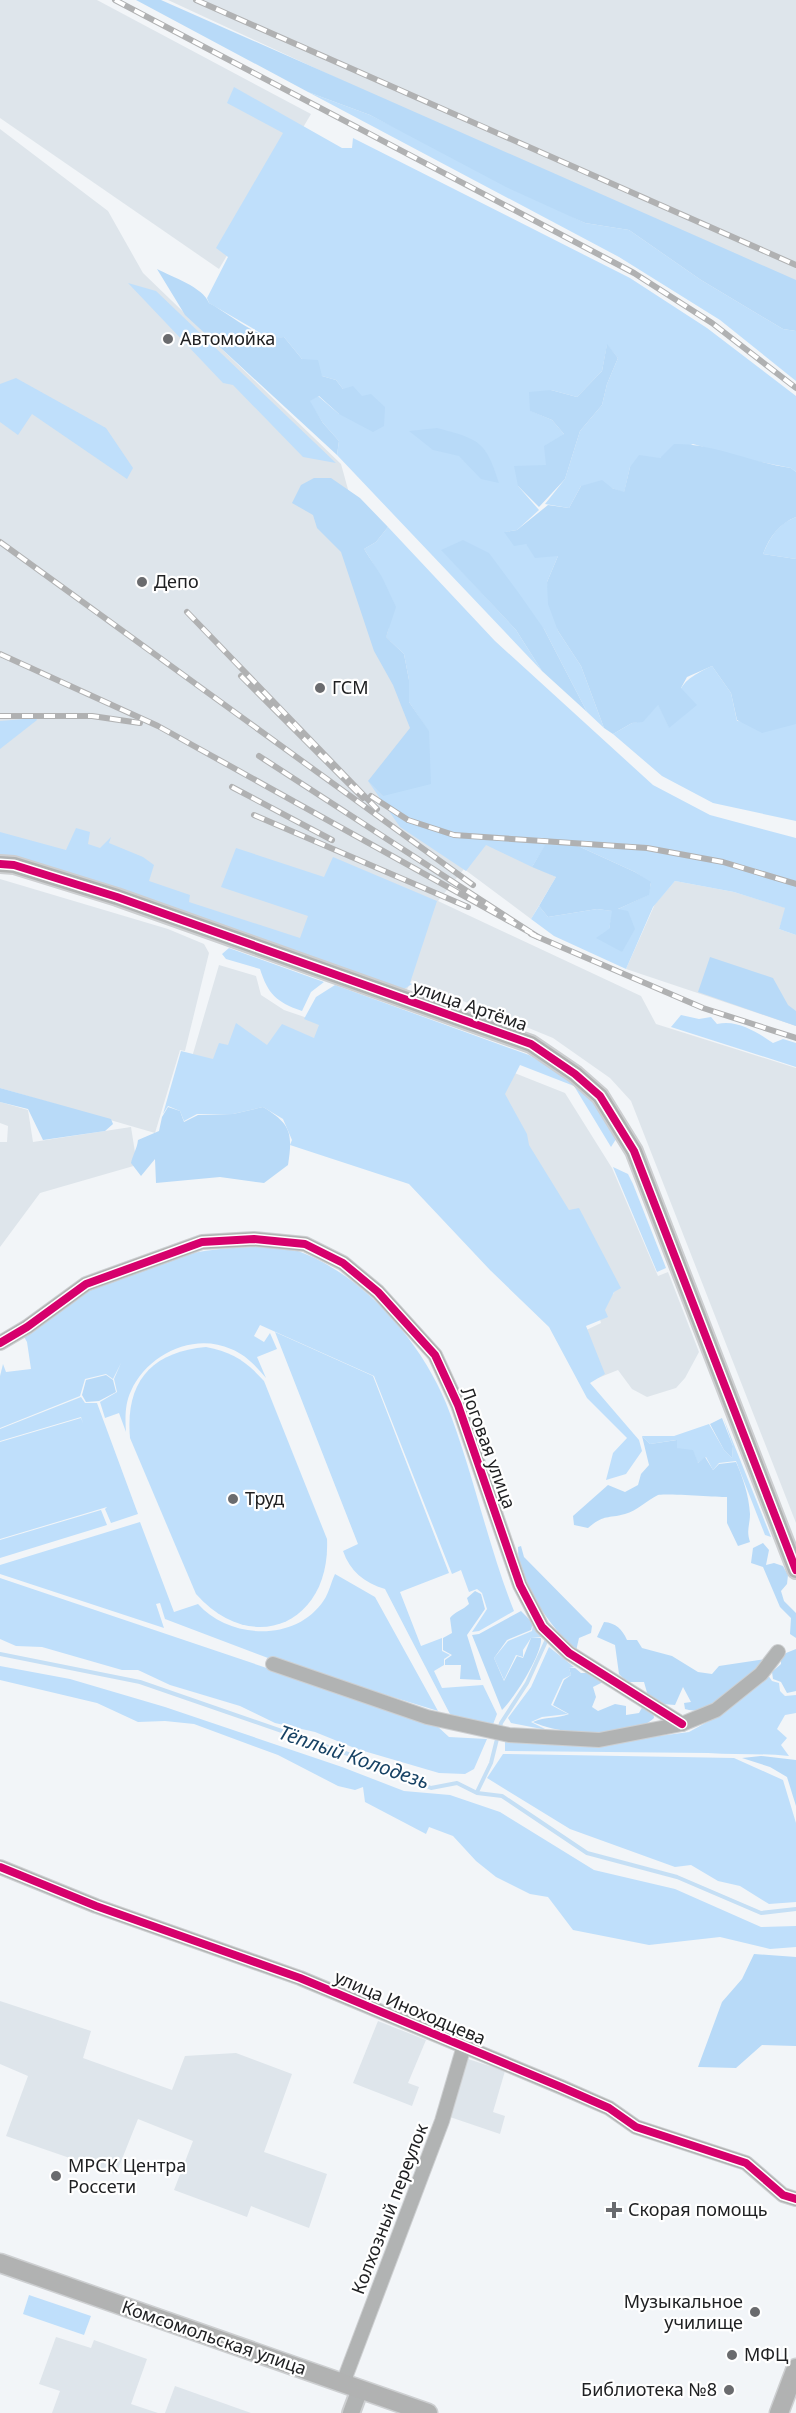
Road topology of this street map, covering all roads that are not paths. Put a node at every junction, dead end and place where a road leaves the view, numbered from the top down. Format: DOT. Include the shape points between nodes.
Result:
graph roads {
  1 [pos="0,864"];
  2 [pos="0,1343"];
  3 [pos="796,1570"];
  4 [pos="778,1652"];
  5 [pos="273,1664"];
  6 [pos="681,1724"];
  7 [pos="0,1868"];
  8 [pos="464,2046"];
  9 [pos="796,2199"];
  10 [pos="1,2265"];
  11 [pos="796,2368"];
  12 [pos="352,2386"];
  13 [pos="351,2413"];
  14 [pos="428,2413"];
  15 [pos="779,2413"];
  1 -- 3 [label="street, улица Артёма" via="117,897 531,1044 576,1074 600,1096 634,1151"];
  2 -- 6 [label="street, Логовая улица" via="86,1284 202,1242 254,1239 305,1244 333,1258 378,1292 435,1355 458,1405 520,1585 542,1628 555,1641"];
  4 -- 6 [label="street" via="761,1674 716,1710"];
  5 -- 6 [label="street" via="427,1717 509,1735 599,1740"];
  7 -- 8 [label="street, улица Иноходцева" via="300,1978"];
  8 -- 9 [label="street, улица Иноходцева" via="609,2108 636,2127 746,2163 783,2195"];
  8 -- 12 [label="street, Колхозный переулок"];
  10 -- 12 [label="main road, Комсомольская улица"];
  11 -- 15 [label="main road"];
  12 -- 13 [label="street"];
  12 -- 14 [label="main road, Комсомольская улица"];
}
